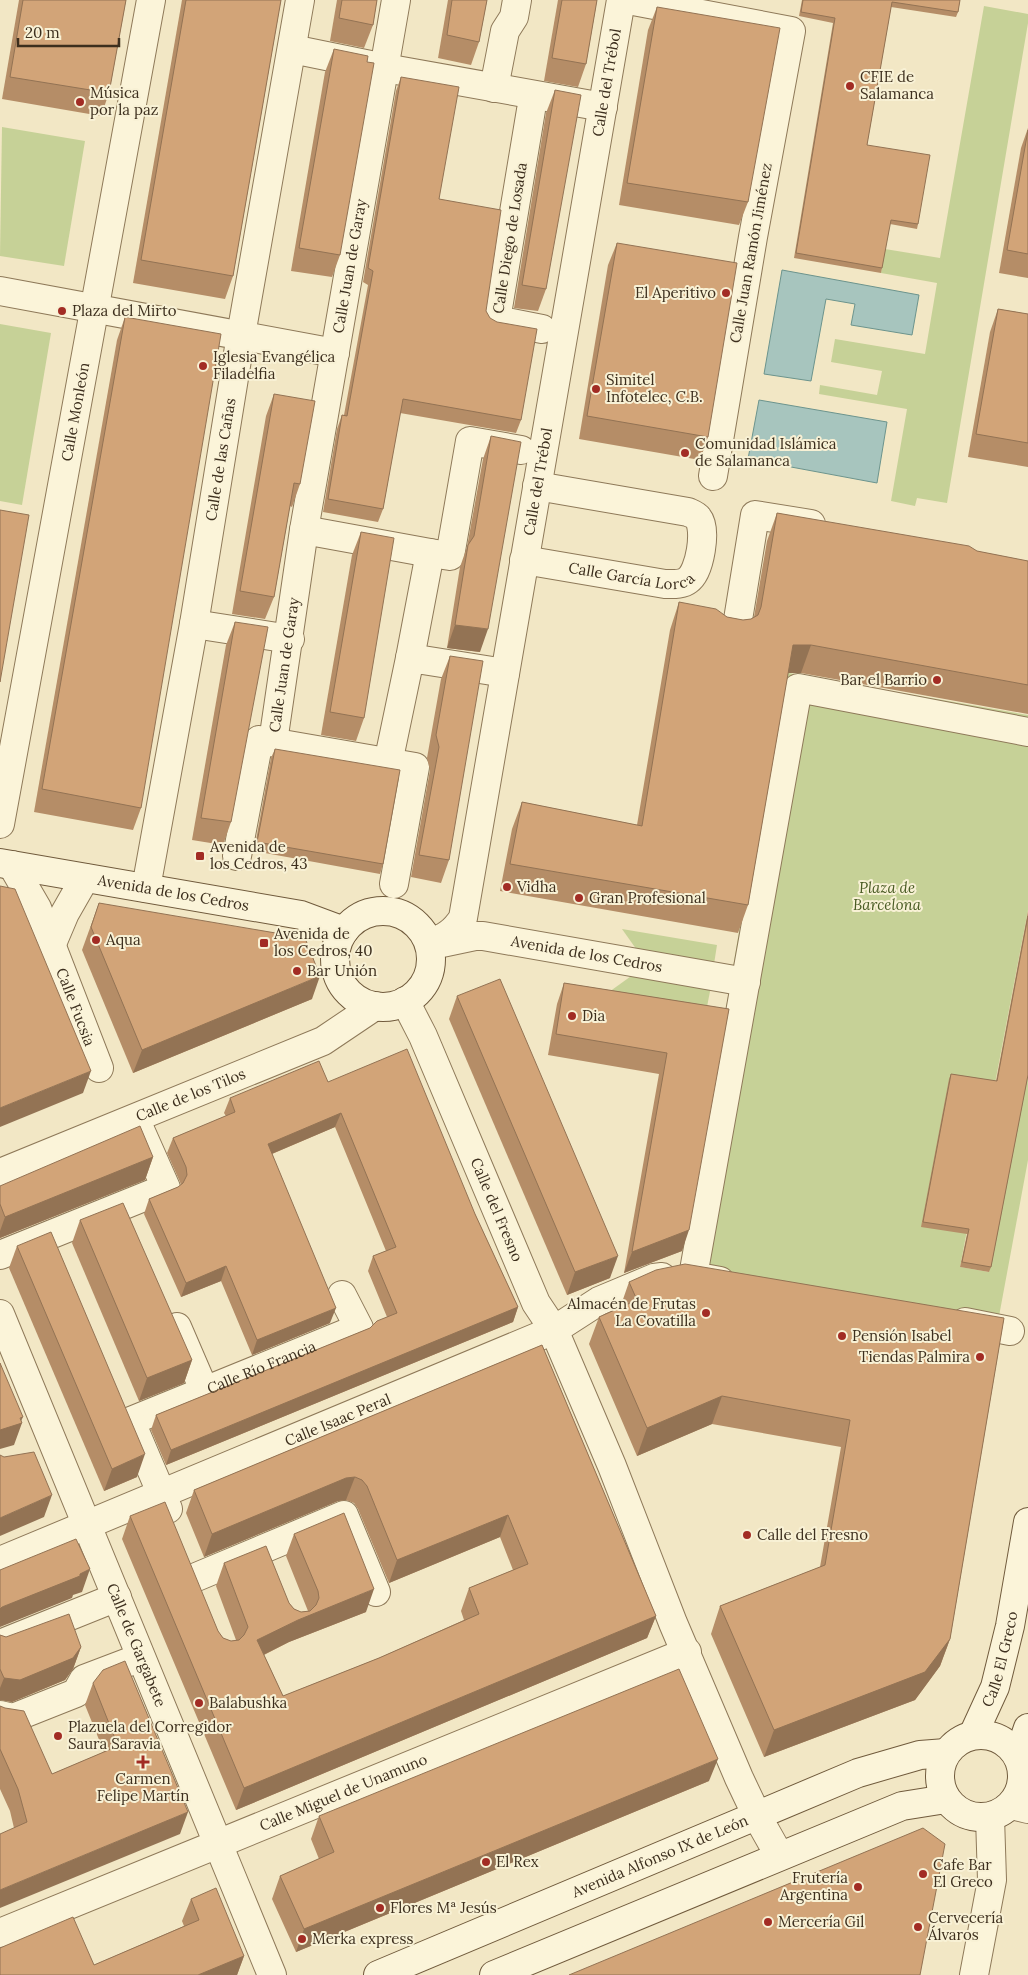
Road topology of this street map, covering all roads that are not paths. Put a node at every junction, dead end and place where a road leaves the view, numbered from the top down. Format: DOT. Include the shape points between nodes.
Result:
graph roads {
  1 [pos="151,0"];
  2 [pos="300,0"];
  3 [pos="396,0"];
  4 [pos="517,0"];
  5 [pos="621,0"];
  6 [pos="628,0"];
  7 [pos="292,49"];
  8 [pos="385,68"];
  9 [pos="494,88"];
  10 [pos="603,107"];
  11 [pos="531,110"];
  12 [pos="0,290"];
  13 [pos="96,308"];
  14 [pos="542,328"];
  15 [pos="241,335"];
  16 [pos="335,353"];
  17 [pos="521,450"];
  18 [pos="713,476"];
  19 [pos="537,486"];
  20 [pos="834,528"];
  21 [pos="304,530"];
  22 [pos="430,553"];
  23 [pos="524,560"];
  24 [pos="194,624"];
  25 [pos="720,629"];
  26 [pos="290,638"];
  27 [pos="410,658"];
  28 [pos="505,673"];
  29 [pos="1028,732"];
  30 [pos="275,734"];
  31 [pos="388,763"];
  32 [pos="0,824"];
  33 [pos="237,856"];
  34 [pos="6,864"];
  35 [pos="86,878"];
  36 [pos="394,884"];
  37 [pos="146,888"];
  38 [pos="344,931"];
  39 [pos="429,944"];
  40 [pos="51,946"];
  41 [pos="746,982"];
  42 [pos="405,1001"];
  43 [pos="375,1006"];
  44 [pos="99,1068"];
  45 [pos="135,1118"];
  46 [pos="0,1173"];
  47 [pos="123,1205"];
  48 [pos="135,1232"];
  49 [pos="51,1234"];
  50 [pos="0,1255"];
  51 [pos="63,1261"];
  52 [pos="674,1276"];
  53 [pos="749,1285"];
  54 [pos="342,1295"];
  55 [pos="166,1303"];
  56 [pos="0,1314"];
  57 [pos="940,1318"];
  58 [pos="554,1330"];
  59 [pos="1010,1331"];
  60 [pos="205,1392"];
  61 [pos="119,1394"];
  62 [pos="130,1421"];
  63 [pos="54,1446"];
  64 [pos="28,1458"];
  65 [pos="161,1493"];
  66 [pos="1028,1522"];
  67 [pos="86,1524"];
  68 [pos="266,1548"];
  69 [pos="0,1561"];
  70 [pos="277,1574"];
  71 [pos="194,1578"];
  72 [pos="376,1592"];
  73 [pos="116,1597"];
  74 [pos="205,1605"];
  75 [pos="0,1644"];
  76 [pos="687,1652"];
  77 [pos="141,1657"];
  78 [pos="6,1716"];
  79 [pos="1028,1728"];
  80 [pos="973,1735"];
  81 [pos="946,1753"];
  82 [pos="1018,1757"];
  83 [pos="946,1799"];
  84 [pos="1010,1810"];
  85 [pos="756,1816"];
  86 [pos="218,1844"];
  87 [pos="779,1855"];
  88 [pos="0,1933"];
  89 [pos="272,1975"];
  90 [pos="378,1975"];
  91 [pos="494,1975"];
  92 [pos="974,1975"];
  1 -- 13 [label="street, Calle Monleón"];
  2 -- 7 [label="street, Calle de las Cañas"];
  3 -- 8 [label="street, Calle Juan de Garay"];
  4 -- 9 [label="street" via="514,17 505,31"];
  5 -- 10 [label="street, Calle del Trébol"];
  6 -- 18 [label="street, Calle Juan Ramón Jiménez" via="791,31"];
  7 -- 8 [label="street"];
  7 -- 15 [label="street, Calle de las Cañas"];
  8 -- 9 [label="street"];
  8 -- 16 [label="street, Calle Juan de Garay"];
  9 -- 10 [label="street"];
  10 -- 19 [label="street, Calle del Trébol"];
  11 -- 14 [label="street, Calle Diego de Losada" via="496,320"];
  12 -- 13 [label="street"];
  13 -- 15 [label="street"];
  13 -- 32 [label="street, Calle Monleón"];
  15 -- 16 [label="street"];
  15 -- 24 [label="street, Calle de las Cañas"];
  16 -- 21 [label="street, Calle Juan de Garay"];
  17 -- 22 [label="street" via="470,441 450,556"];
  19 -- 23 [label="street, Calle del Trébol"];
  19 -- 23 [label="street, Calle García Lorca" via="688,512 698,517 702,541 695,570 689,580 677,584"];
  20 -- 25 [label="street" via="755,515 736,632"];
  21 -- 22 [label="street"];
  21 -- 26 [label="street, Calle Juan de Garay"];
  22 -- 27 [label="street"];
  23 -- 28 [label="street, Calle del Trébol"];
  24 -- 26 [label="street"];
  24 -- 37 [label="street, Calle de las Cañas"];
  26 -- 30 [label="street, Calle Juan de Garay"];
  27 -- 28 [label="street"];
  27 -- 31 [label="street"];
  28 -- 39 [label="street, Calle del Trébol" via="463,918 456,929"];
  29 -- 41 [label="street" via="798,688"];
  30 -- 31 [label="street, Calle Juan de Garay" via="333,753"];
  30 -- 33 [label="street, Calle Juan de Garay" via="259,740"];
  31 -- 36 [label="street" via="415,767"];
  34 -- 35 [label="street, Avenida de los Cedros"];
  34 -- 40 [label="street, Calle Fucsia" via="36,908"];
  35 -- 37 [label="street, Avenida de los Cedros"];
  35 -- 40 [label="street" via="65,913"];
  37 -- 38 [label="street, Avenida de los Cedros" via="301,915"];
  38 -- 39 [label="street" via="372,912 388,912 403,915 416,924"];
  38 -- 43 [label="street" via="336,954 338,977 347,991 360,1001"];
  39 -- 41 [label="street, Avenida de los Cedros" via="475,936"];
  39 -- 42 [label="street" via="431,955 427,978 416,994"];
  40 -- 44 [label="street, Calle Fucsia"];
  41 -- 53 [label="street" via="693,1276"];
  42 -- 43 [label="street" via="391,1007"];
  42 -- 58 [label="street, Calle del Fresno" via="423,1036 536,1303"];
  43 -- 45 [label="street, Calle de los Tilos" via="323,1041"];
  45 -- 46 [label="street, Calle de los Tilos"];
  45 -- 47 [label="street" via="166,1188"];
  47 -- 48 [label="street"];
  47 -- 49 [label="street"];
  49 -- 50 [label="street"];
  49 -- 51 [label="street"];
  52 -- 58 [label="street, Calle Isaac Peral" via="654,1278 599,1302"];
  54 -- 60 [label="street, Calle Río Francia" via="359,1328"];
  55 -- 60 [label="street"];
  56 -- 63 [label="street, Calle de Gargabete"];
  57 -- 59 [label="street"];
  58 -- 65 [label="street, Calle Isaac Peral"];
  58 -- 76 [label="street, Calle del Fresno"];
  60 -- 62 [label="street, Calle Río Francia"];
  61 -- 62 [label="street"];
  62 -- 65 [label="street"];
  63 -- 64 [label="street"];
  63 -- 67 [label="street, Calle de Gargabete"];
  65 -- 67 [label="street, Calle Isaac Peral"];
  65 -- 71 [label="street"];
  66 -- 80 [label="street, Calle El Greco" via="1010,1626 995,1687"];
  67 -- 69 [label="street, Calle Isaac Peral"];
  67 -- 73 [label="street, Calle de Gargabete"];
  68 -- 70 [label="street"];
  68 -- 71 [label="street"];
  68 -- 72 [label="street" via="344,1515"];
  71 -- 74 [label="street"];
  73 -- 75 [label="street"];
  73 -- 77 [label="street, Calle de Gargabete"];
  76 -- 85 [label="street, Calle del Fresno"];
  76 -- 86 [label="street, Calle Miguel de Unamuno"];
  77 -- 78 [label="street" via="84,1679 76,1693"];
  77 -- 86 [label="street, Calle de Gargabete"];
  79 -- 82 [label="street"];
  80 -- 81 [label="street" via="953,1744"];
  80 -- 82 [label="street" via="994,1736"];
  81 -- 83 [label="street" via="940,1767 939,1783"];
  81 -- 85 [label="street, Avenida Alfonso IX de León" via="920,1755 858,1773"];
  82 -- 84 [label="street" via="1022,1782"];
  83 -- 84 [label="street" via="965,1815"];
  83 -- 87 [label="street" via="902,1806"];
  84 -- 92 [label="street" via="992,1880"];
  85 -- 87 [label="street, Calle del Fresno"];
  85 -- 90 [label="street, Avenida Alfonso IX de León"];
  86 -- 88 [label="street, Calle Miguel de Unamuno"];
  86 -- 89 [label="street, Calle de Gargabete"];
  87 -- 91 [label="street"];
}
